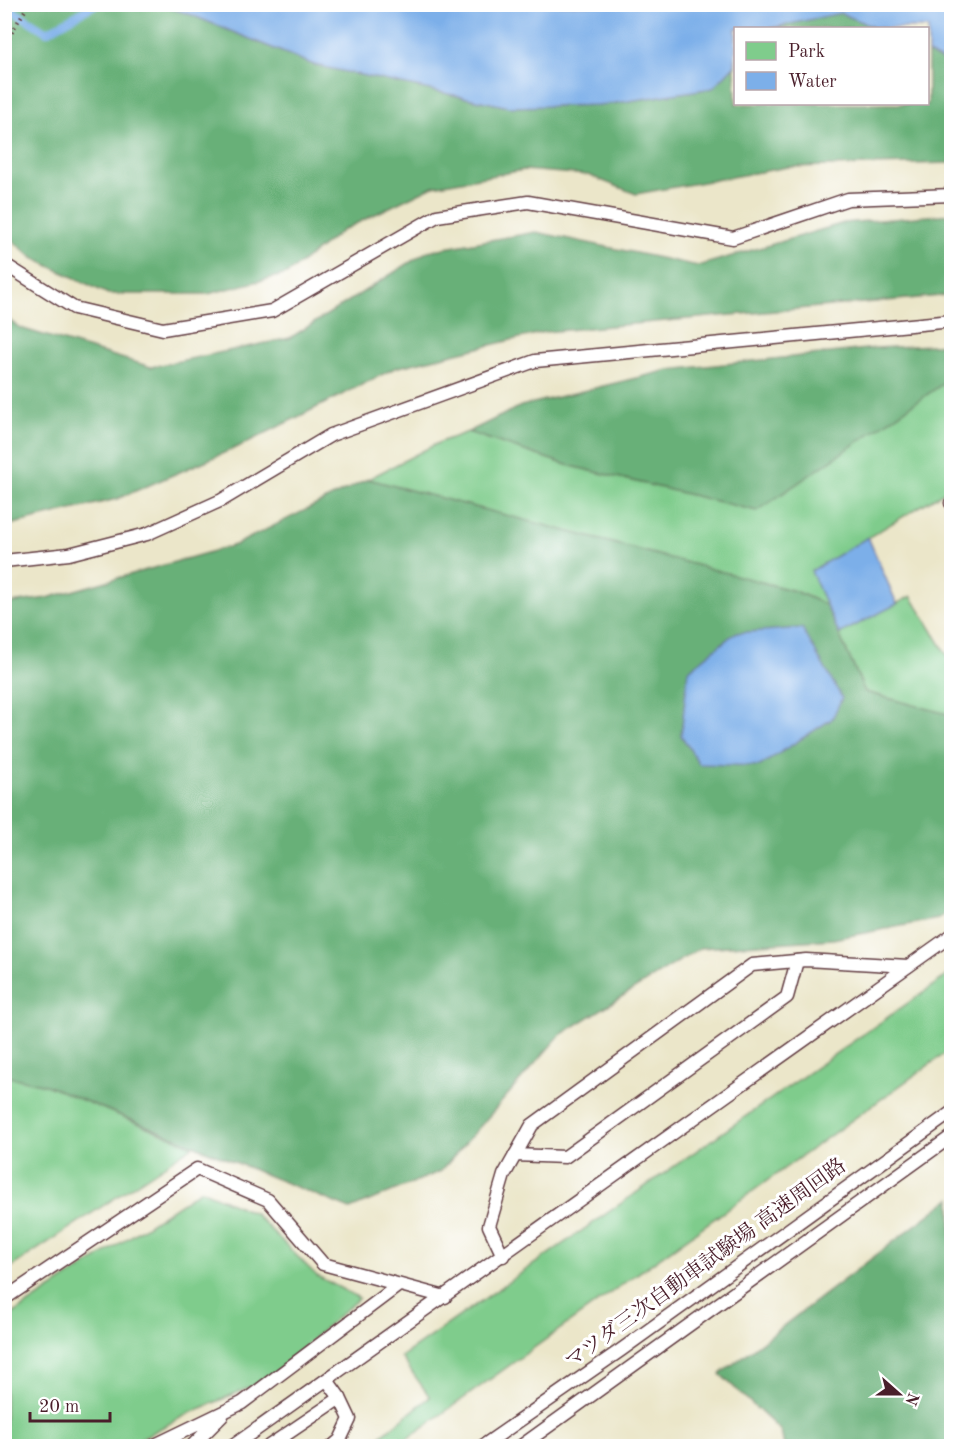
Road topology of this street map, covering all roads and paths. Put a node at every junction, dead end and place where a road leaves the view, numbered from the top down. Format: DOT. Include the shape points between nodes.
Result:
graph roads {
  1 [pos="29,6"];
  2 [pos="4,49"];
  3 [pos="951,195"];
  4 [pos="4,264"];
  5 [pos="951,321"];
  6 [pos="4,561"];
  7 [pos="951,935"];
  8 [pos="797,961"];
  9 [pos="908,966"];
  10 [pos="951,1112"];
  11 [pos="951,1136"];
  12 [pos="515,1155"];
  13 [pos="503,1256"];
  14 [pos="399,1285"];
  15 [pos="445,1298"];
  16 [pos="4,1299"];
  17 [pos="327,1380"];
  18 [pos="340,1398"];
  19 [pos="230,1409"];
  20 [pos="153,1446"];
  21 [pos="192,1446"];
  22 [pos="233,1446"];
  23 [pos="269,1446"];
  24 [pos="333,1446"];
  25 [pos="483,1446"];
  26 [pos="521,1446"];
  1 -- 2 [label="path"];
  3 -- 4 [label="lane" via="848,199 733,238 528,202 437,216 272,311 163,329 74,308"];
  5 -- 6 [label="lane" via="535,361 332,435 222,500 147,534 69,554"];
  7 -- 9 [label="lane"];
  8 -- 9 [label="lane"];
  8 -- 12 [label="lane" via="752,965 532,1125"];
  8 -- 12 [label="lane" via="787,998 565,1157"];
  9 -- 13 [label="lane"];
  10 -- 25 [label="lane, マツダ三次自動車試験場 高速周回路"];
  11 -- 26 [label="lane"];
  12 -- 13 [label="lane" via="504,1175 489,1226"];
  13 -- 15 [label="lane"];
  14 -- 15 [label="lane"];
  14 -- 16 [label="lane" via="323,1264 268,1200 197,1169"];
  14 -- 19 [label="lane"];
  15 -- 17 [label="lane"];
  17 -- 18 [label="lane"];
  17 -- 22 [label="lane"];
  18 -- 23 [label="lane"];
  18 -- 24 [label="lane" via="350,1419"];
  19 -- 20 [label="lane"];
  19 -- 21 [label="lane"];
}
